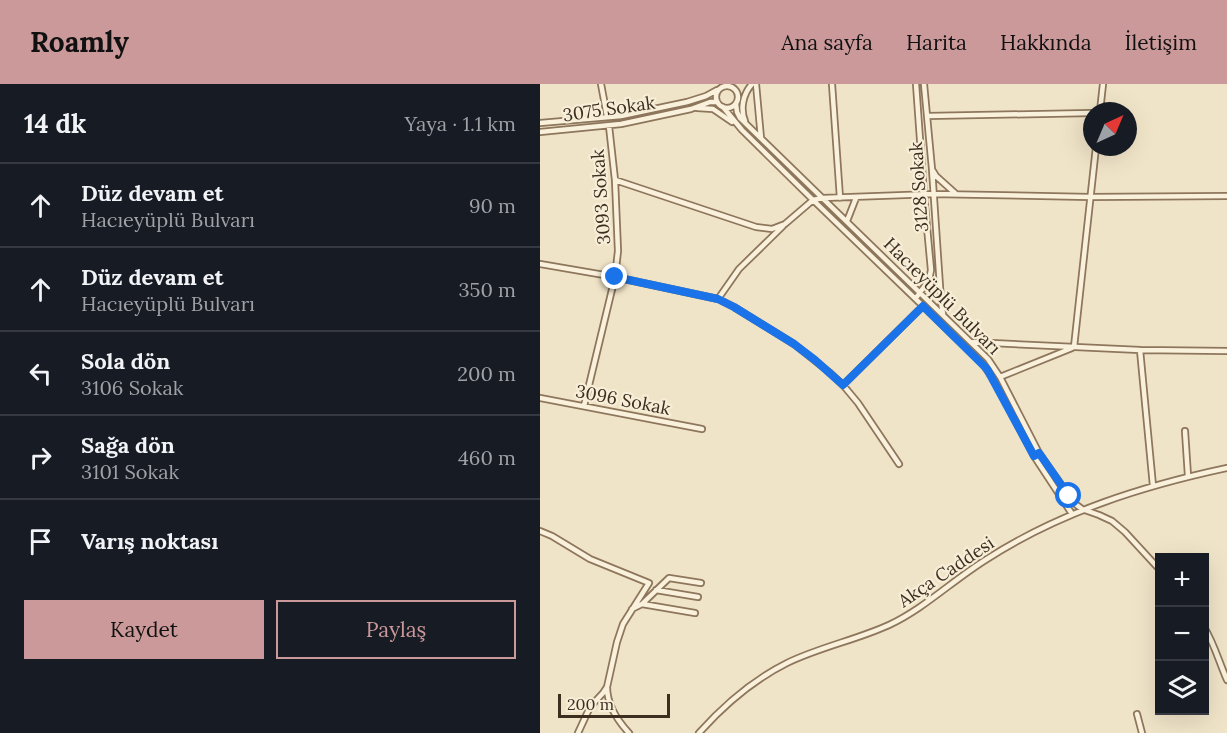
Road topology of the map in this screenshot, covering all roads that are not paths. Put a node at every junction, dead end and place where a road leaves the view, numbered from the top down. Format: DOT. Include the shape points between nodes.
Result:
graph roads {
  1 [pos="601,84"];
  2 [pos="752,84"];
  3 [pos="756,84"];
  4 [pos="832,84"];
  5 [pos="916,84"];
  6 [pos="924,84"];
  7 [pos="1103,84"];
  8 [pos="733,85"];
  9 [pos="717,90"];
  10 [pos="738,95"];
  11 [pos="717,102"];
  12 [pos="1101,102"];
  13 [pos="736,104"];
  14 [pos="723,107"];
  15 [pos="691,109"];
  16 [pos="1083,113"];
  17 [pos="919,116"];
  18 [pos="927,116"];
  19 [pos="607,117"];
  20 [pos="540,123"];
  21 [pos="609,126"];
  22 [pos="749,126"];
  23 [pos="742,130"];
  24 [pos="540,132"];
  25 [pos="761,138"];
  26 [pos="1095,156"];
  27 [pos="932,169"];
  28 [pos="615,180"];
  29 [pos="933,194"];
  30 [pos="956,194"];
  31 [pos="924,195"];
  32 [pos="1227,196"];
  33 [pos="1090,197"];
  34 [pos="823,198"];
  35 [pos="840,198"];
  36 [pos="856,198"];
  37 [pos="813,200"];
  38 [pos="847,221"];
  39 [pos="785,224"];
  40 [pos="540,264"];
  41 [pos="615,277"];
  42 [pos="921,293"];
  43 [pos="916,298"];
  44 [pos="718,299"];
  45 [pos="923,306"];
  46 [pos="944,315"];
  47 [pos="938,321"];
  48 [pos="971,342"];
  49 [pos="1074,347"];
  50 [pos="1140,350"];
  51 [pos="1227,351"];
  52 [pos="1000,377"];
  53 [pos="843,385"];
  54 [pos="540,399"];
  55 [pos="584,406"];
  56 [pos="702,429"];
  57 [pos="1185,431"];
  58 [pos="1036,454"];
  59 [pos="899,464"];
  60 [pos="1227,468"];
  61 [pos="1188,476"];
  62 [pos="1153,486"];
  63 [pos="1082,510"];
  64 [pos="1072,514"];
  65 [pos="540,531"];
  66 [pos="1155,564"];
  67 [pos="701,583"];
  68 [pos="656,590"];
  69 [pos="698,597"];
  70 [pos="642,604"];
  71 [pos="632,609"];
  72 [pos="695,614"];
  73 [pos="1209,634"];
  74 [pos="1227,680"];
  75 [pos="607,687"];
  76 [pos="1137,714"];
  77 [pos="578,733"];
  78 [pos="629,733"];
  79 [pos="699,733"];
  80 [pos="1142,733"];
  1 -- 19 [label="street"];
  2 -- 10 [label="street"];
  2 -- 22 [label="street" via="742,110"];
  3 -- 25 [label="street"];
  4 -- 35 [label="street"];
  5 -- 17 [label="street, 3128 Sokak"];
  6 -- 18 [label="street, 3128 Sokak"];
  7 -- 12 [label="street"];
  8 -- 9 [label="street"];
  8 -- 10 [label="street"];
  9 -- 11 [label="street"];
  9 -- 19 [label="street, 3075 Sokak" via="687,102"];
  10 -- 13 [label="street"];
  11 -- 14 [label="street"];
  11 -- 15 [label="street, 3075 Sokak"];
  13 -- 14 [label="street"];
  13 -- 22 [label="street, Hacıeyüplü Bulvarı" via="739,116"];
  14 -- 23 [label="street, Hacıeyüplü Bulvarı"];
  15 -- 21 [label="street, 3075 Sokak"];
  15 -- 23 [label="street" via="719,112"];
  16 -- 18 [label="street"];
  17 -- 18 [label="street"];
  17 -- 31 [label="street, 3128 Sokak"];
  18 -- 27 [label="street, 3128 Sokak"];
  19 -- 20 [label="street, 3075 Sokak"];
  21 -- 24 [label="street, 3075 Sokak"];
  21 -- 28 [label="street, 3093 Sokak"];
  22 -- 25 [label="street, Hacıeyüplü Bulvarı"];
  23 -- 37 [label="street, Hacıeyüplü Bulvarı"];
  25 -- 34 [label="street, Hacıeyüplü Bulvarı"];
  26 -- 33 [label="street"];
  27 -- 29 [label="street, 3128 Sokak"];
  27 -- 30 [label="street"];
  28 -- 39 [label="street" via="756,227 772,229"];
  28 -- 41 [label="street, 3093 Sokak"];
  29 -- 30 [label="street"];
  29 -- 31 [label="street"];
  29 -- 46 [label="street, 3128 Sokak"];
  30 -- 33 [label="street"];
  31 -- 36 [label="street"];
  31 -- 42 [label="street, 3128 Sokak" via="930,275"];
  32 -- 33 [label="street"];
  33 -- 49 [label="street"];
  34 -- 35 [label="street"];
  34 -- 37 [label="street"];
  34 -- 38 [label="street, Hacıeyüplü Bulvarı"];
  35 -- 36 [label="street"];
  36 -- 38 [label="street"];
  37 -- 39 [label="street"];
  37 -- 43 [label="street, Hacıeyüplü Bulvarı"];
  38 -- 42 [label="street, Hacıeyüplü Bulvarı"];
  39 -- 44 [label="street" via="743,264"];
  40 -- 41 [label="street"];
  41 -- 44 [label="street"];
  41 -- 55 [label="street, 3093 Sokak"];
  42 -- 43 [label="street, 3128 Sokak"];
  42 -- 46 [label="street, Hacıeyüplü Bulvarı"];
  43 -- 45 [label="street, Hacıeyüplü Bulvarı"];
  44 -- 53 [label="street" via="794,344"];
  45 -- 47 [label="street, Hacıeyüplü Bulvarı"];
  45 -- 53 [label="street"];
  46 -- 47 [label="street"];
  46 -- 48 [label="street, Hacıeyüplü Bulvarı"];
  47 -- 58 [label="street, Hacıeyüplü Bulvarı" via="987,369"];
  48 -- 49 [label="street"];
  48 -- 52 [label="street, Hacıeyüplü Bulvarı"];
  49 -- 50 [label="street"];
  49 -- 52 [label="street"];
  50 -- 51 [label="street"];
  50 -- 62 [label="street"];
  52 -- 58 [label="street, Hacıeyüplü Bulvarı"];
  53 -- 59 [label="street"];
  54 -- 55 [label="street, 3096 Sokak"];
  55 -- 56 [label="street, 3096 Sokak"];
  57 -- 61 [label="street"];
  58 -- 63 [label="street, Hacıeyüplü Bulvarı"];
  58 -- 64 [label="street, Hacıeyüplü Bulvarı"];
  60 -- 61 [label="street, Akça Caddesi"];
  61 -- 62 [label="street, Akça Caddesi"];
  62 -- 63 [label="street, Akça Caddesi"];
  63 -- 64 [label="street, Akça Caddesi"];
  63 -- 66 [label="street" via="1112,521"];
  64 -- 79 [label="street, Akça Caddesi" via="986,559 889,625 773,671 737,696"];
  65 -- 71 [label="street" via="590,560 649,583"];
  67 -- 68 [label="street" via="669,578"];
  68 -- 69 [label="street"];
  68 -- 70 [label="street"];
  70 -- 71 [label="street"];
  70 -- 72 [label="street"];
  71 -- 75 [label="street" via="617,642"];
  73 -- 74 [label="street"];
  75 -- 77 [label="street" via="590,707"];
  75 -- 78 [label="street" via="611,707"];
  76 -- 80 [label="street"];
}
